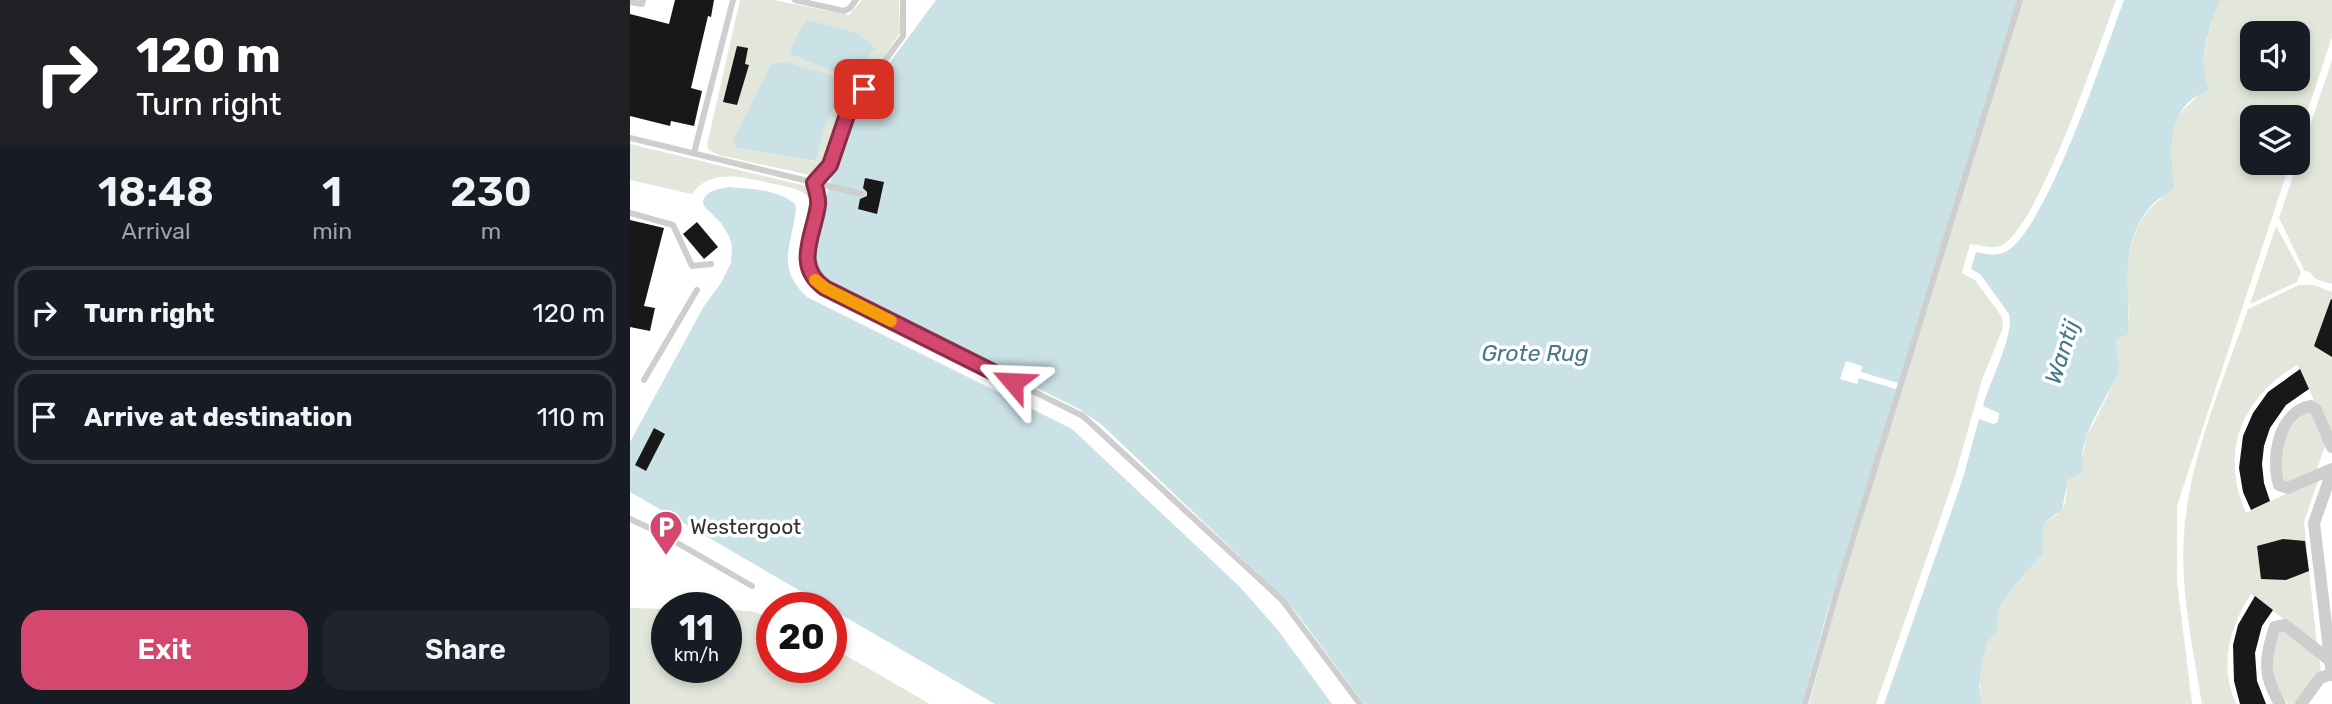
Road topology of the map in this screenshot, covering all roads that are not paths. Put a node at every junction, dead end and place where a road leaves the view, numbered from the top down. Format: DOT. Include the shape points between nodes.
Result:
graph roads {
  1 [pos="643,0"];
  2 [pos="733,0"];
  3 [pos="795,0"];
  4 [pos="856,0"];
  5 [pos="903,0"];
  6 [pos="2020,0"];
  7 [pos="630,2"];
  8 [pos="630,138"];
  9 [pos="694,153"];
  10 [pos="814,183"];
  11 [pos="862,194"];
  12 [pos="630,213"];
  13 [pos="710,264"];
  14 [pos="697,290"];
  15 [pos="645,380"];
  16 [pos="2332,447"];
  17 [pos="2332,470"];
  18 [pos="630,519"];
  19 [pos="2332,554"];
  20 [pos="2318,555"];
  21 [pos="752,586"];
  22 [pos="2332,668"];
  23 [pos="1360,704"];
  24 [pos="1805,704"];
  25 [pos="2280,704"];
  26 [pos="2301,704"];
  1 -- 7 [label="lane" via="642,5"];
  2 -- 9 [label="lane"];
  3 -- 4 [label="lane" via="844,11"];
  5 -- 10 [label="lane" via="903,36 851,107 830,165"];
  6 -- 24 [label="lane"];
  8 -- 9 [label="lane"];
  9 -- 10 [label="lane"];
  10 -- 11 [label="lane"];
  10 -- 23 [label="lane" via="819,202 807,262 819,285 1083,416 1282,600"];
  12 -- 13 [label="lane" via="673,225 692,266"];
  14 -- 15 [label="lane"];
  16 -- 17 [label="street" via="2316,410 2303,408 2277,443 2274,471 2278,485 2288,488"];
  17 -- 20 [label="street" via="2314,523"];
  18 -- 21 [label="lane"];
  19 -- 20 [label="street"];
  20 -- 22 [label="street"];
  22 -- 25 [label="street" via="2285,625 2275,627 2266,658 2270,686"];
  22 -- 26 [label="street"];
}
